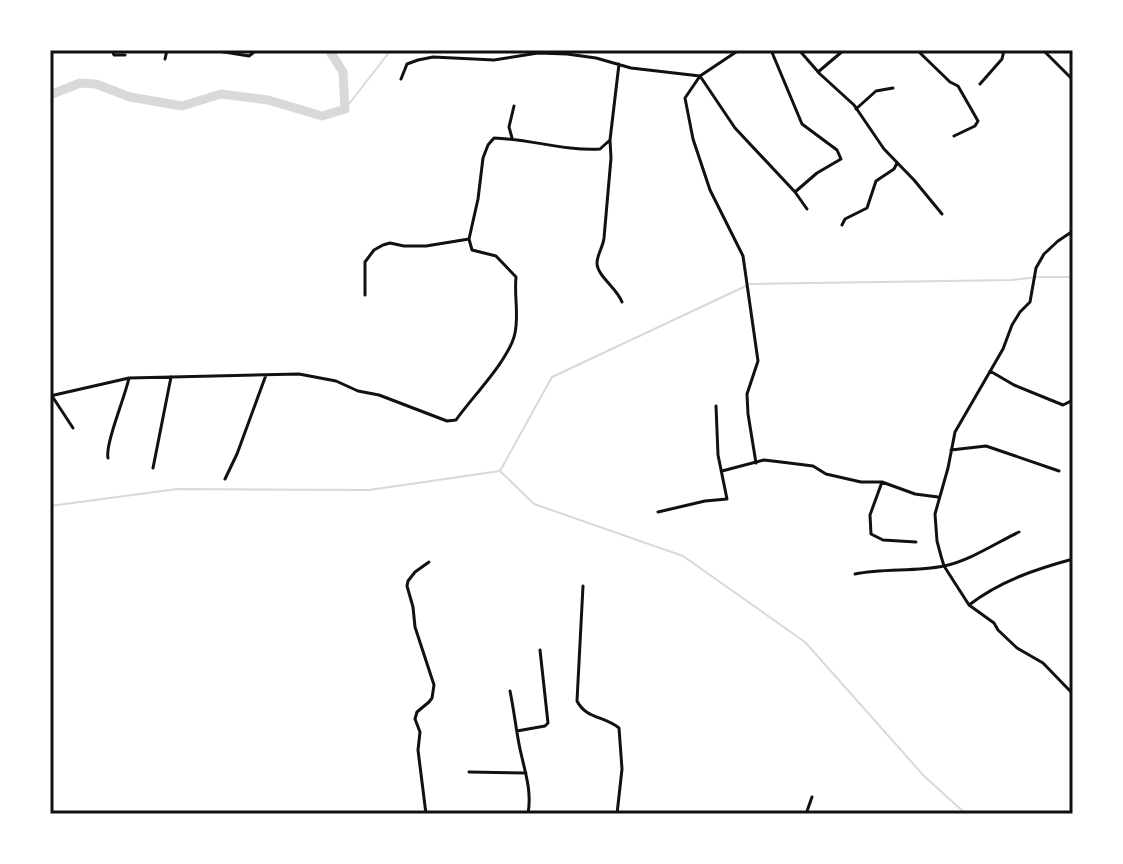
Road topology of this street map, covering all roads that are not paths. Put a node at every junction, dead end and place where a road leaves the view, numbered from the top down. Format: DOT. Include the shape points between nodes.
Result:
graph roads {
  1 [pos="112,50"];
  2 [pos="167,50"];
  3 [pos="212,50"];
  4 [pos="253,50"];
  5 [pos="739,50"];
  6 [pos="771,50"];
  7 [pos="799,50"];
  8 [pos="844,50"];
  9 [pos="917,50"];
  10 [pos="1004,50"];
  11 [pos="1043,50"];
  12 [pos="125,55"];
  13 [pos="165,59"];
  14 [pos="619,64"];
  15 [pos="818,72"];
  16 [pos="700,76"];
  17 [pos="401,79"];
  18 [pos="1073,80"];
  19 [pos="980,84"];
  20 [pos="893,88"];
  21 [pos="514,106"];
  22 [pos="856,109"];
  23 [pos="954,136"];
  24 [pos="512,138"];
  25 [pos="610,140"];
  26 [pos="898,163"];
  27 [pos="795,192"];
  28 [pos="807,209"];
  29 [pos="942,214"];
  30 [pos="842,225"];
  31 [pos="1073,231"];
  32 [pos="469,239"];
  33 [pos="365,295"];
  34 [pos="622,302"];
  35 [pos="990,371"];
  36 [pos="266,375"];
  37 [pos="171,377"];
  38 [pos="129,378"];
  39 [pos="51,396"];
  40 [pos="1073,400"];
  41 [pos="716,406"];
  42 [pos="73,428"];
  43 [pos="951,450"];
  44 [pos="108,458"];
  45 [pos="756,463"];
  46 [pos="153,468"];
  47 [pos="722,471"];
  48 [pos="1059,471"];
  49 [pos="225,479"];
  50 [pos="882,482"];
  51 [pos="938,497"];
  52 [pos="658,512"];
  53 [pos="1019,532"];
  54 [pos="916,542"];
  55 [pos="1073,559"];
  56 [pos="429,562"];
  57 [pos="944,566"];
  58 [pos="855,574"];
  59 [pos="583,586"];
  60 [pos="969,605"];
  61 [pos="540,650"];
  62 [pos="510,691"];
  63 [pos="1073,694"];
  64 [pos="517,731"];
  65 [pos="469,772"];
  66 [pos="526,773"];
  67 [pos="812,797"];
  68 [pos="426,814"];
  69 [pos="528,814"];
  70 [pos="617,814"];
  71 [pos="806,814"];
  1 -- 12 [label="street"];
  2 -- 13 [label="street"];
  3 -- 4 [label="street" via="249,56"];
  5 -- 16 [label="street"];
  6 -- 27 [label="street" via="802,124 837,150 841,159"];
  7 -- 15 [label="street"];
  8 -- 15 [label="street"];
  9 -- 23 [label="street" via="958,86 977,117 975,126"];
  10 -- 19 [label="street"];
  11 -- 18 [label="street"];
  14 -- 16 [label="street"];
  14 -- 17 [label="street" via="567,54 494,60 433,57 407,64"];
  14 -- 25 [label="street"];
  15 -- 22 [label="street"];
  16 -- 27 [label="street" via="735,128"];
  16 -- 45 [label="street" via="685,98 710,190 743,256 758,361 747,394"];
  20 -- 22 [label="street" via="876,91"];
  21 -- 24 [label="street"];
  22 -- 26 [label="street"];
  24 -- 25 [label="street" via="581,150 600,149"];
  24 -- 32 [label="street" via="494,138 488,145"];
  25 -- 34 [label="street" via="604,238 597,260 598,270"];
  26 -- 29 [label="street"];
  26 -- 30 [label="street" via="876,181 867,208"];
  27 -- 28 [label="street"];
  31 -- 35 [label="street" via="1044,254 1030,302 1012,325"];
  32 -- 33 [label="street" via="383,245 365,262"];
  32 -- 36 [label="street" via="472,250 496,256 516,277 517,315 507,351 456,420 336,381"];
  35 -- 40 [label="street" via="1063,405"];
  35 -- 43 [label="street" via="955,432"];
  36 -- 37 [label="street"];
  36 -- 49 [label="street"];
  37 -- 38 [label="street"];
  37 -- 46 [label="street"];
  38 -- 39 [label="street"];
  38 -- 44 [label="street"];
  39 -- 42 [label="street"];
  41 -- 47 [label="street"];
  43 -- 48 [label="street" via="986,446"];
  43 -- 51 [label="street"];
  45 -- 47 [label="street"];
  45 -- 50 [label="street" via="813,466 826,474"];
  47 -- 52 [label="street" via="727,499"];
  50 -- 51 [label="street"];
  50 -- 54 [label="street" via="870,515 871,534"];
  51 -- 57 [label="street" via="935,525"];
  53 -- 57 [label="street" via="972,558"];
  55 -- 60 [label="street" via="1017,577"];
  56 -- 68 [label="street" via="407,586 434,685 432,698 415,719"];
  57 -- 58 [label="street"];
  57 -- 60 [label="street"];
  59 -- 70 [label="street" via="577,701 586,713 619,728"];
  60 -- 63 [label="street" via="1017,648 1043,663"];
  61 -- 64 [label="street" via="548,723"];
  62 -- 64 [label="street"];
  64 -- 66 [label="street"];
  65 -- 66 [label="street"];
  66 -- 69 [label="street"];
  67 -- 71 [label="street"];
}
